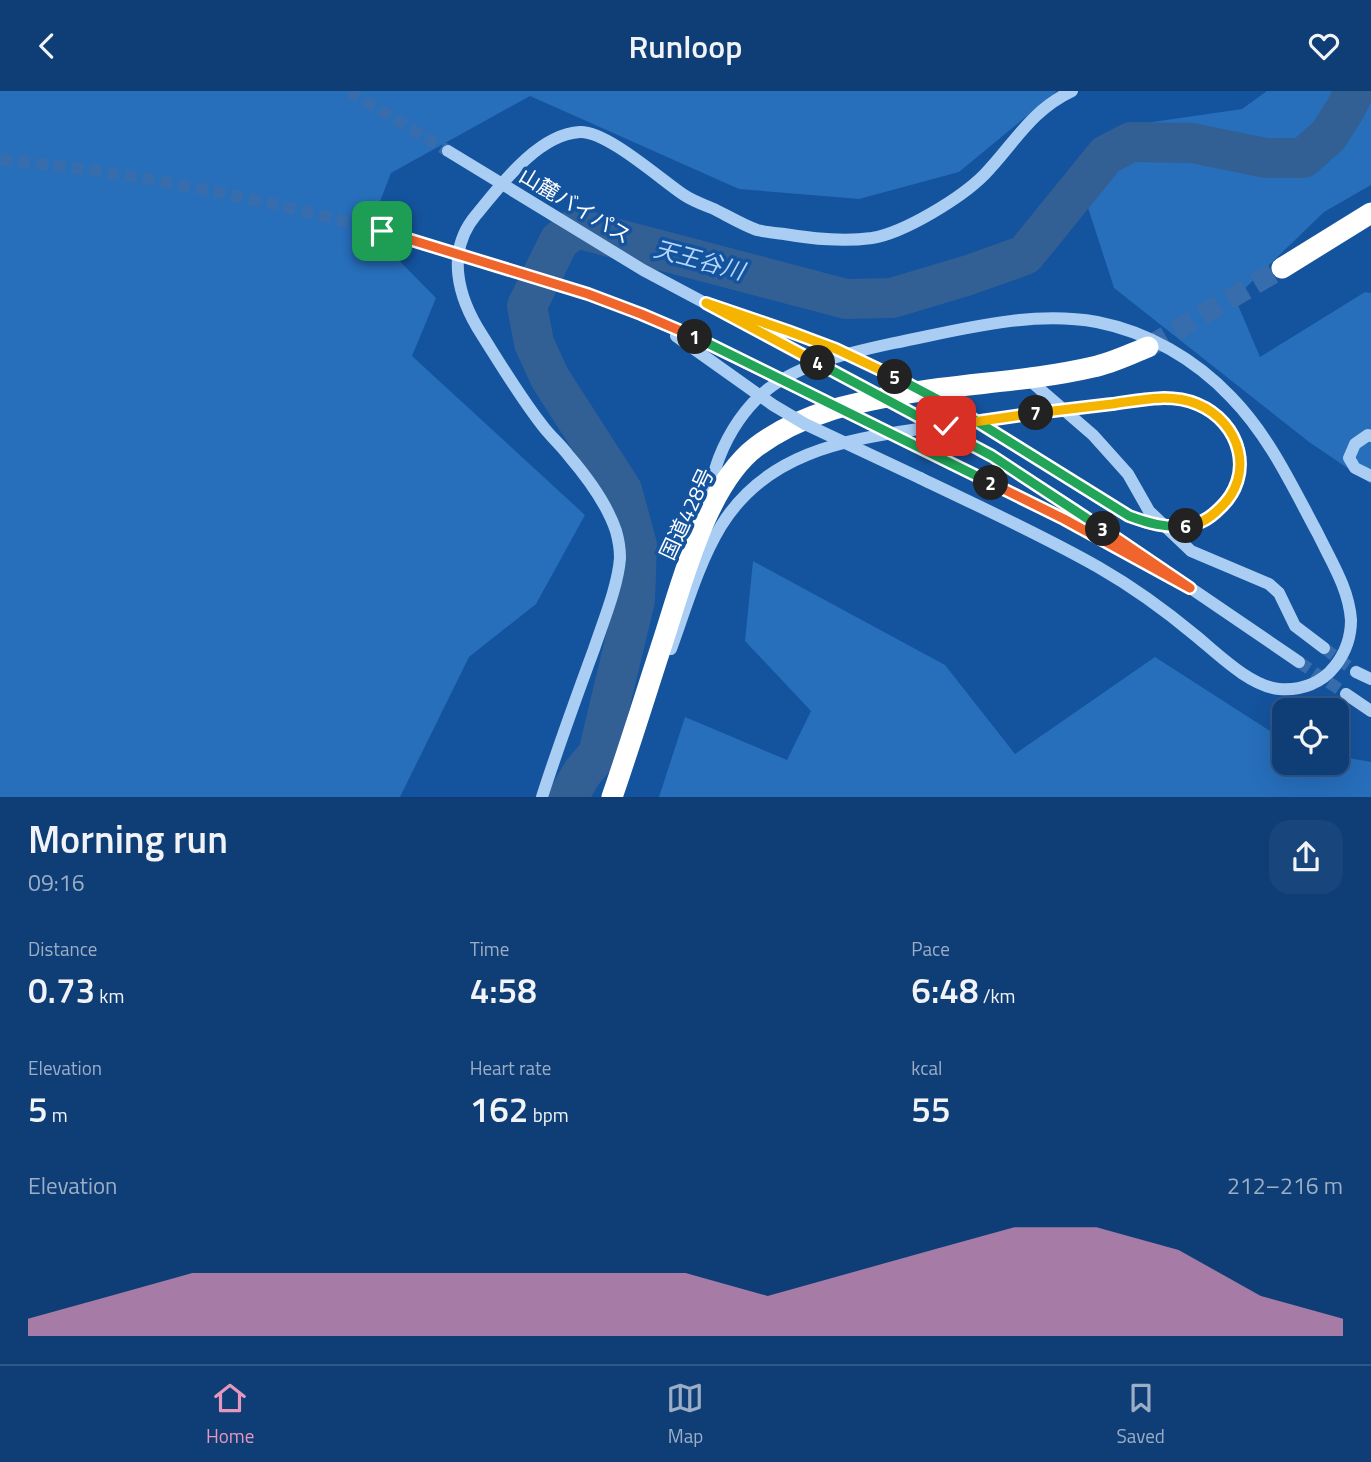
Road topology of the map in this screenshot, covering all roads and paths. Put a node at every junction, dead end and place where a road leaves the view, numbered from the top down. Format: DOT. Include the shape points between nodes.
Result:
graph roads {
  1 [pos="1072,91"];
  2 [pos="448,151"];
  3 [pos="1371,213"];
  4 [pos="382,231"];
  5 [pos="1282,268"];
  6 [pos="706,303"];
  7 [pos="641,314"];
  8 [pos="1148,347"];
  9 [pos="1026,378"];
  10 [pos="1371,436"];
  11 [pos="1371,476"];
  12 [pos="693,549"];
  13 [pos="1190,588"];
  14 [pos="1325,648"];
  15 [pos="1299,662"];
  16 [pos="1356,672"];
  17 [pos="1371,679"];
  18 [pos="1346,694"];
  19 [pos="1371,711"];
  20 [pos="623,767"];
  21 [pos="542,797"];
  22 [pos="612,797"];
  1 -- 21 [label="street" via="1034,117 983,176 953,200 877,237 815,239 756,229 685,196 606,140 582,132 555,138 530,155 471,221 456,262 461,293 515,387 605,507 620,556 605,618"];
  2 -- 6 [label="street, 山麓バイパス, bridge" via="588,238"];
  3 -- 5 [label="highway"];
  4 -- 7 [label="street, 山麓バイパス, bridge"];
  6 -- 13 [label="street, 山麓バイパス, bridge" via="992,456"];
  6 -- 20 [label="street, bridge" via="836,349 898,378 965,414 1019,447 1103,501 1150,524 1192,525 1211,517 1226,503 1241,468 1232,432 1199,405 1178,398 1014,416 852,440 799,457 755,485 722,525"];
  7 -- 12 [label="street, bridge" via="674,334 772,405 805,424 1100,568 1256,681 1276,689 1315,684 1343,656 1350,637 1347,596 1266,440 1230,395 1190,361 1149,338 1098,322 1041,318 977,326 864,349 827,360 768,388 748,408 719,458"];
  7 -- 13 [label="street, 山麓バイパス, bridge" via="1064,519"];
  8 -- 9 [label="highway, 国道428号" via="1096,366"];
  9 -- 12 [label="highway, 国道428号" via="855,403 814,414 781,430 737,465"];
  9 -- 14 [label="street" via="1093,435 1128,474 1149,511 1191,551 1269,584 1279,593 1295,626"];
  10 -- 11 [label="street" via="1354,444 1349,458 1355,468"];
  12 -- 20 [label="highway, 国道428号"];
  13 -- 15 [label="street, 山麓バイパス"];
  16 -- 17 [label="street"];
  18 -- 19 [label="street"];
  20 -- 22 [label="highway, 国道428号"];
}
